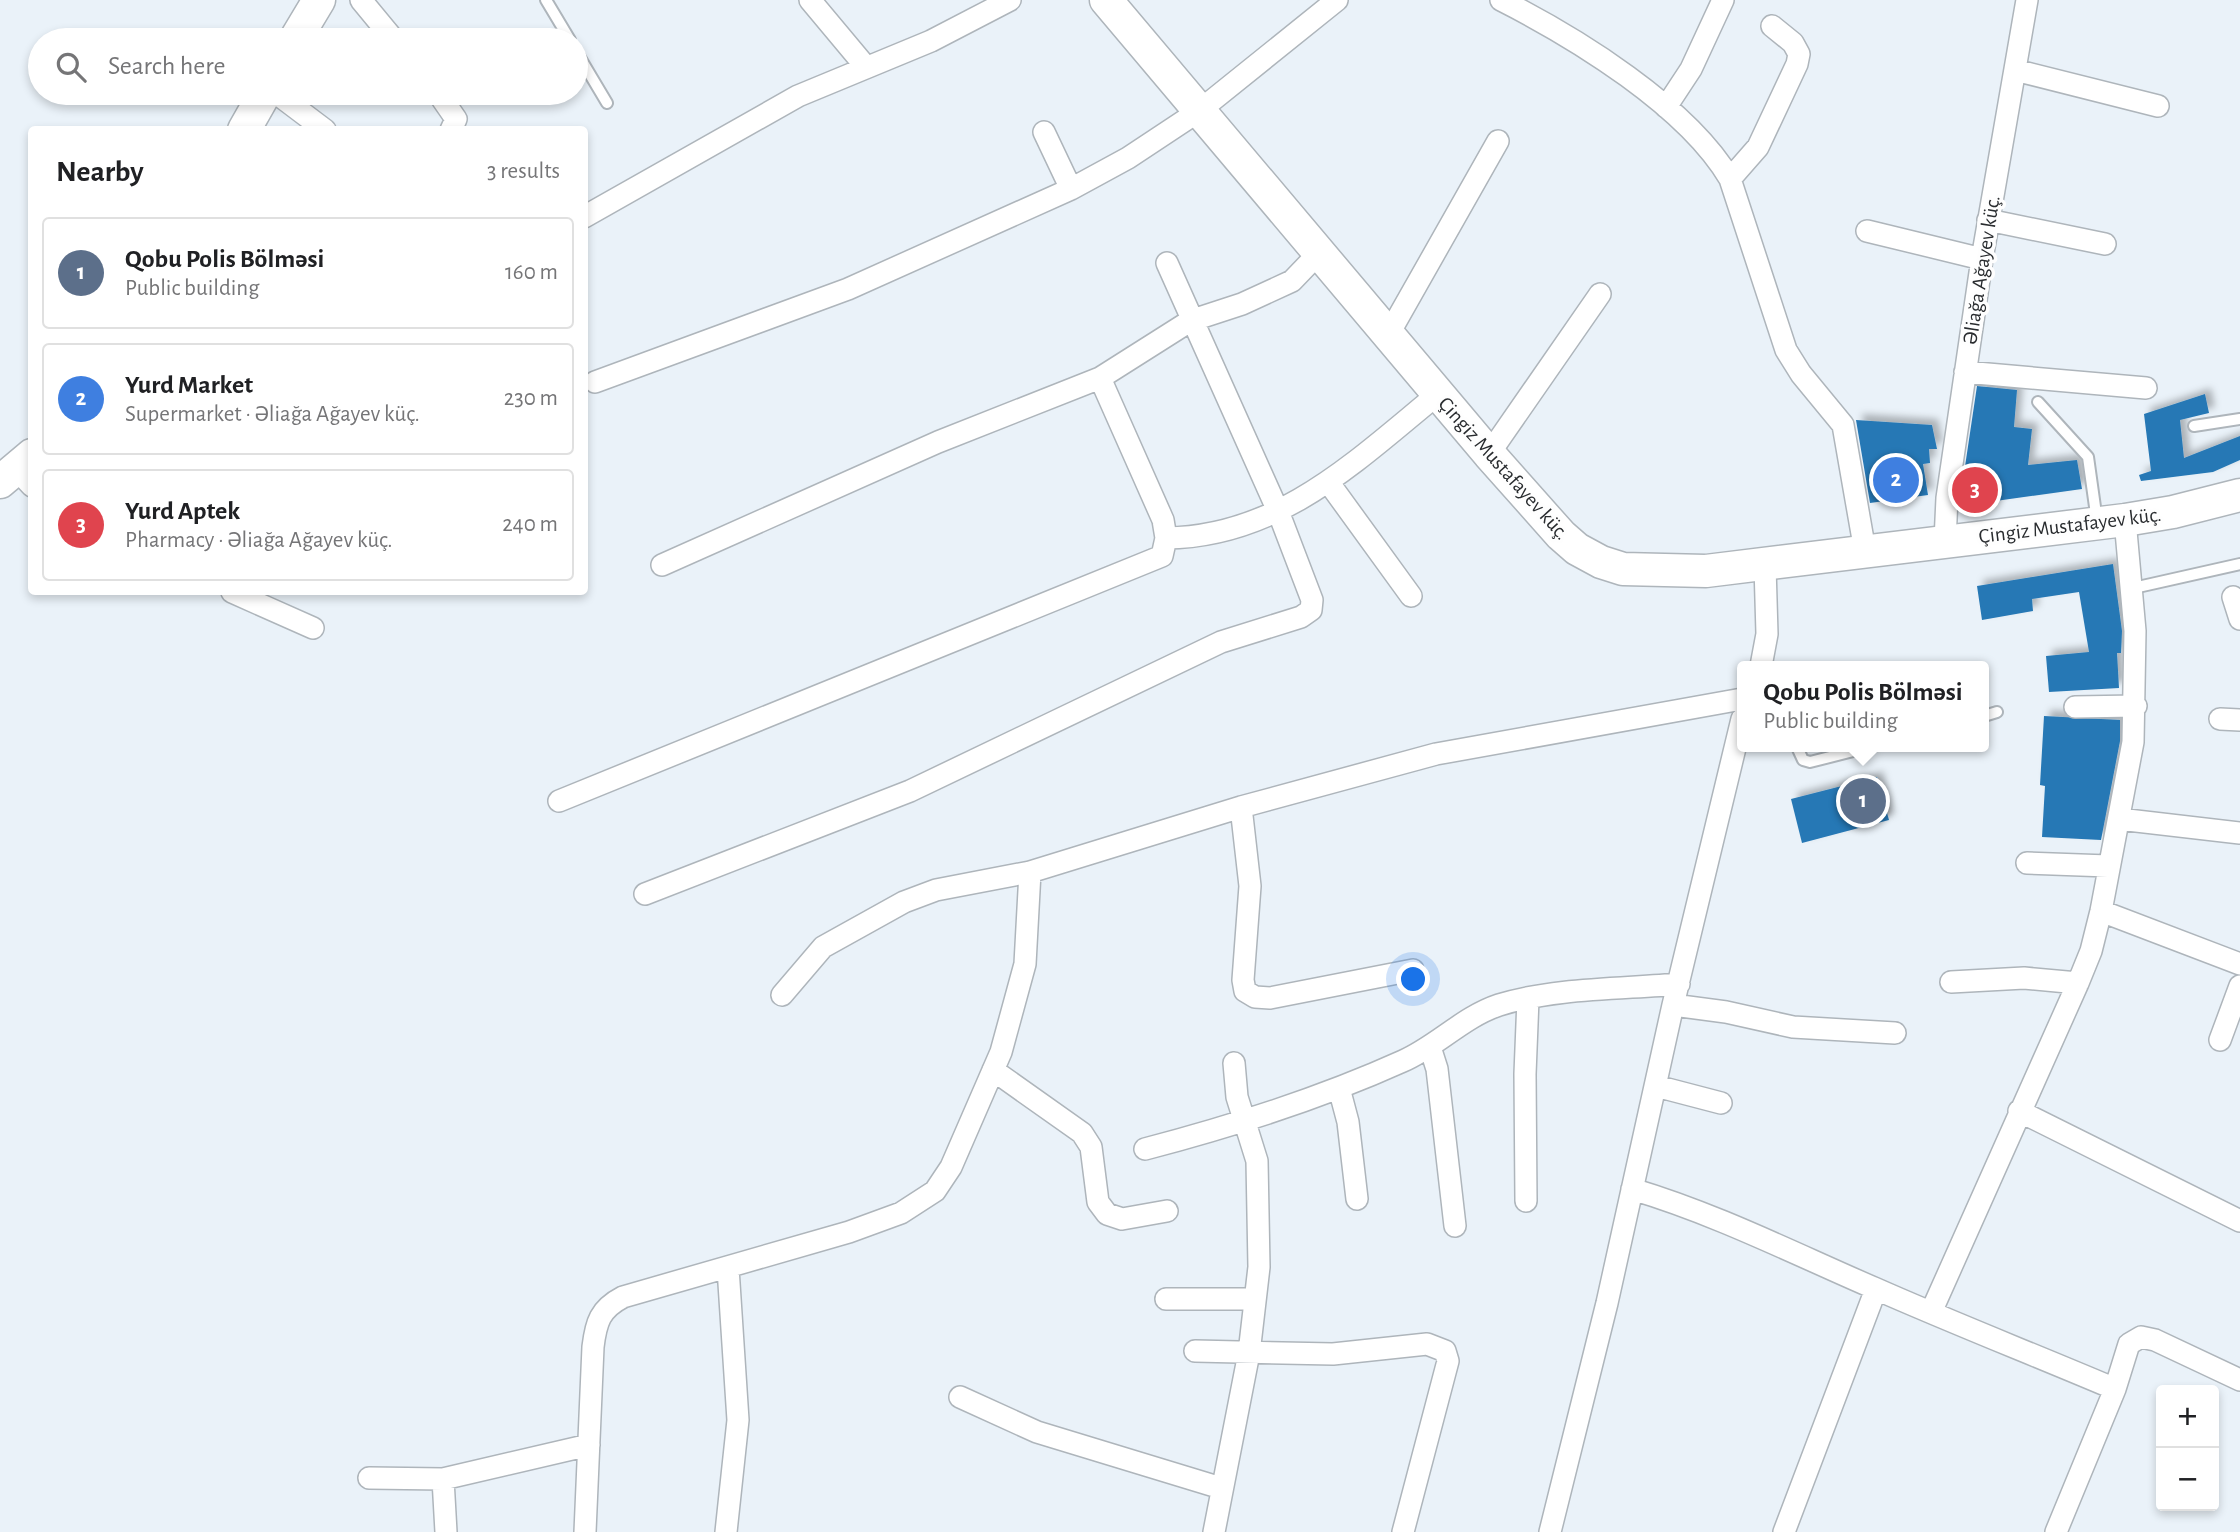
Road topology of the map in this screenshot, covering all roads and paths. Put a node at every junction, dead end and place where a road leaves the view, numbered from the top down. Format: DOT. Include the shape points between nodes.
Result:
graph roads {
  1 [pos="319,0"];
  2 [pos="361,0"];
  3 [pos="546,0"];
  4 [pos="810,0"];
  5 [pos="1010,0"];
  6 [pos="1106,0"];
  7 [pos="1336,0"];
  8 [pos="1723,0"];
  9 [pos="2027,0"];
  10 [pos="1514,3"];
  11 [pos="1772,26"];
  12 [pos="302,28"];
  13 [pos="384,28"];
  14 [pos="563,28"];
  15 [pos="866,68"];
  16 [pos="2015,70"];
  17 [pos="588,71"];
  18 [pos="607,103"];
  19 [pos="258,105"];
  20 [pos="292,105"];
  21 [pos="448,105"];
  22 [pos="2158,106"];
  23 [pos="1666,107"];
  24 [pos="1199,111"];
  25 [pos="246,126"];
  26 [pos="320,126"];
  27 [pos="455,126"];
  28 [pos="1044,132"];
  29 [pos="1498,141"];
  30 [pos="1731,179"];
  31 [pos="1071,189"];
  32 [pos="588,215"];
  33 [pos="1988,220"];
  34 [pos="1867,231"];
  35 [pos="2105,244"];
  36 [pos="1318,254"];
  37 [pos="1982,259"];
  38 [pos="1167,263"];
  39 [pos="1600,294"];
  40 [pos="1191,321"];
  41 [pos="1387,337"];
  42 [pos="1965,372"];
  43 [pos="1100,378"];
  44 [pos="595,382"];
  45 [pos="2146,387"];
  46 [pos="1438,394"];
  47 [pos="2038,402"];
  48 [pos="2240,419"];
  49 [pos="2193,426"];
  50 [pos="1489,454"];
  51 [pos="1329,483"];
  52 [pos="2240,495"];
  53 [pos="1278,511"];
  54 [pos="2111,522"];
  55 [pos="1166,538"];
  56 [pos="1945,541"];
  57 [pos="1865,551"];
  58 [pos="2240,564"];
  59 [pos="662,565"];
  60 [pos="1765,566"];
  61 [pos="2129,589"];
  62 [pos="239,595"];
  63 [pos="1411,596"];
  64 [pos="2233,597"];
  65 [pos="2240,620"];
  66 [pos="313,628"];
  67 [pos="1766,661"];
  68 [pos="1737,700"];
  69 [pos="2136,706"];
  70 [pos="2075,707"];
  71 [pos="1997,712"];
  72 [pos="1989,714"];
  73 [pos="1737,740"];
  74 [pos="1799,752"];
  75 [pos="1849,752"];
  76 [pos="559,801"];
  77 [pos="1241,807"];
  78 [pos="2119,820"];
  79 [pos="2240,833"];
  80 [pos="2027,863"];
  81 [pos="2108,866"];
  82 [pos="1030,872"];
  83 [pos="645,894"];
  84 [pos="2101,911"];
  85 [pos="2240,964"];
  86 [pos="1413,970"];
  87 [pos="1951,982"];
  88 [pos="2078,983"];
  89 [pos="1679,984"];
  90 [pos="2240,986"];
  91 [pos="782,995"];
  92 [pos="1528,999"];
  93 [pos="1673,1005"];
  94 [pos="1895,1033"];
  95 [pos="2220,1040"];
  96 [pos="1430,1047"];
  97 [pos="1234,1063"];
  98 [pos="993,1070"];
  99 [pos="1656,1086"];
  100 [pos="1339,1088"];
  101 [pos="1721,1103"];
  102 [pos="2019,1111"];
  103 [pos="1243,1123"];
  104 [pos="1145,1149"];
  105 [pos="1632,1189"];
  106 [pos="1357,1199"];
  107 [pos="1527,1201"];
  108 [pos="1167,1211"];
  109 [pos="2240,1222"];
  110 [pos="1455,1226"];
  111 [pos="728,1268"];
  112 [pos="1876,1289"];
  113 [pos="1166,1299"];
  114 [pos="1255,1299"];
  115 [pos="1932,1310"];
  116 [pos="1195,1351"];
  117 [pos="1249,1353"];
  118 [pos="2240,1380"];
  119 [pos="2115,1390"];
  120 [pos="960,1397"];
  121 [pos="589,1446"];
  122 [pos="369,1478"];
  123 [pos="443,1479"];
  124 [pos="1221,1488"];
  125 [pos="446,1532"];
  126 [pos="586,1532"];
  127 [pos="726,1532"];
  128 [pos="1214,1532"];
  129 [pos="1403,1532"];
  130 [pos="1550,1532"];
  131 [pos="1784,1532"];
  132 [pos="2056,1532"];
  1 -- 12 [label="street"];
  2 -- 13 [label="street"];
  3 -- 14 [label="lane"];
  4 -- 15 [label="street"];
  5 -- 15 [label="street"];
  6 -- 24 [label="street, Çingiz Mustafayev küç."];
  7 -- 24 [label="street"];
  8 -- 23 [label="street" via="1691,69"];
  9 -- 16 [label="street, Əliağa Ağayev küç."];
  10 -- 23 [label="street" via="1594,52"];
  11 -- 30 [label="street" via="1793,43 1799,54 1797,64 1758,147"];
  15 -- 32 [label="street" via="798,96"];
  16 -- 22 [label="street"];
  16 -- 33 [label="street, Əliağa Ağayev küç."];
  17 -- 18 [label="lane"];
  19 -- 25 [label="street"];
  20 -- 26 [label="street"];
  21 -- 27 [label="street"];
  23 -- 30 [label="street" via="1718,158"];
  24 -- 31 [label="street"];
  24 -- 36 [label="street, Çingiz Mustafayev küç."];
  28 -- 31 [label="street"];
  29 -- 41 [label="street"];
  30 -- 57 [label="street" via="1786,350 1843,425"];
  31 -- 44 [label="street" via="848,289"];
  33 -- 35 [label="street"];
  33 -- 37 [label="street, Əliağa Ağayev küç."];
  34 -- 37 [label="street"];
  36 -- 40 [label="street" via="1292,281"];
  36 -- 41 [label="street, Çingiz Mustafayev küç."];
  37 -- 42 [label="street, Əliağa Ağayev küç."];
  38 -- 40 [label="street"];
  39 -- 50 [label="street"];
  40 -- 43 [label="street"];
  40 -- 53 [label="street"];
  41 -- 46 [label="street, Çingiz Mustafayev küç."];
  42 -- 45 [label="street"];
  42 -- 56 [label="street, Əliağa Ağayev küç."];
  43 -- 55 [label="street" via="1163,520"];
  43 -- 59 [label="street" via="938,442"];
  46 -- 50 [label="street, Çingiz Mustafayev küç."];
  46 -- 51 [label="street"];
  47 -- 54 [label="lane" via="2088,457"];
  48 -- 49 [label="lane"];
  50 -- 60 [label="street, Çingiz Mustafayev küç." via="1561,535 1601,562 1623,569 1668,572"];
  51 -- 53 [label="street"];
  51 -- 63 [label="street"];
  52 -- 54 [label="street, Çingiz Mustafayev küç."];
  53 -- 55 [label="street" via="1194,537"];
  53 -- 83 [label="street" via="1312,600 1311,610 1301,617 1221,642 909,791"];
  54 -- 56 [label="street, Çingiz Mustafayev küç."];
  54 -- 61 [label="street"];
  55 -- 76 [label="street" via="1162,556"];
  56 -- 57 [label="street, Çingiz Mustafayev küç."];
  57 -- 60 [label="street, Çingiz Mustafayev küç."];
  58 -- 61 [label="lane"];
  60 -- 67 [label="street"];
  61 -- 69 [label="street"];
  62 -- 66 [label="street"];
  64 -- 65 [label="street"];
  68 -- 77 [label="street" via="1436,754"];
  69 -- 70 [label="street"];
  69 -- 78 [label="street"];
  71 -- 72 [label="lane"];
  73 -- 89 [label="street"];
  74 -- 75 [label="lane" via="1810,762"];
  77 -- 82 [label="street"];
  77 -- 86 [label="street" via="1250,886 1245,991 1270,998"];
  78 -- 79 [label="street"];
  78 -- 81 [label="street"];
  80 -- 81 [label="street"];
  81 -- 84 [label="street"];
  82 -- 91 [label="street" via="936,890 904,902 823,947"];
  82 -- 98 [label="street" via="1025,964"];
  84 -- 85 [label="street"];
  84 -- 88 [label="street"];
  87 -- 88 [label="street" via="2024,978"];
  88 -- 102 [label="street"];
  89 -- 92 [label="street"];
  89 -- 93 [label="street"];
  90 -- 95 [label="street"];
  92 -- 96 [label="street" via="1465,1020"];
  92 -- 107 [label="street"];
  93 -- 94 [label="street" via="1793,1027"];
  93 -- 99 [label="street"];
  96 -- 100 [label="street"];
  96 -- 110 [label="street" via="1437,1069"];
  97 -- 103 [label="street"];
  98 -- 108 [label="street" via="1082,1133 1091,1147 1098,1202 1107,1214 1122,1219"];
  98 -- 111 [label="street" via="951,1167 935,1191 901,1213"];
  99 -- 101 [label="street"];
  99 -- 105 [label="street"];
  100 -- 103 [label="street"];
  100 -- 106 [label="street" via="1349,1122"];
  102 -- 109 [label="street"];
  102 -- 115 [label="street"];
  103 -- 104 [label="street"];
  103 -- 114 [label="street" via="1253,1143 1260,1185"];
  105 -- 112 [label="street" via="1749,1231"];
  105 -- 130 [label="street"];
  111 -- 121 [label="street" via="623,1297 603,1310 593,1347"];
  111 -- 127 [label="street" via="738,1420"];
  112 -- 115 [label="street"];
  112 -- 131 [label="street"];
  113 -- 114 [label="street"];
  114 -- 117 [label="street"];
  115 -- 119 [label="street"];
  116 -- 117 [label="street"];
  117 -- 124 [label="street"];
  117 -- 129 [label="street" via="1333,1354 1427,1345 1445,1351 1448,1361"];
  118 -- 119 [label="street" via="2141,1337 2129,1345"];
  119 -- 132 [label="street"];
  120 -- 124 [label="street" via="1038,1432"];
  121 -- 123 [label="street"];
  121 -- 126 [label="street"];
  122 -- 123 [label="street"];
  123 -- 125 [label="street"];
  124 -- 128 [label="street"];
}
